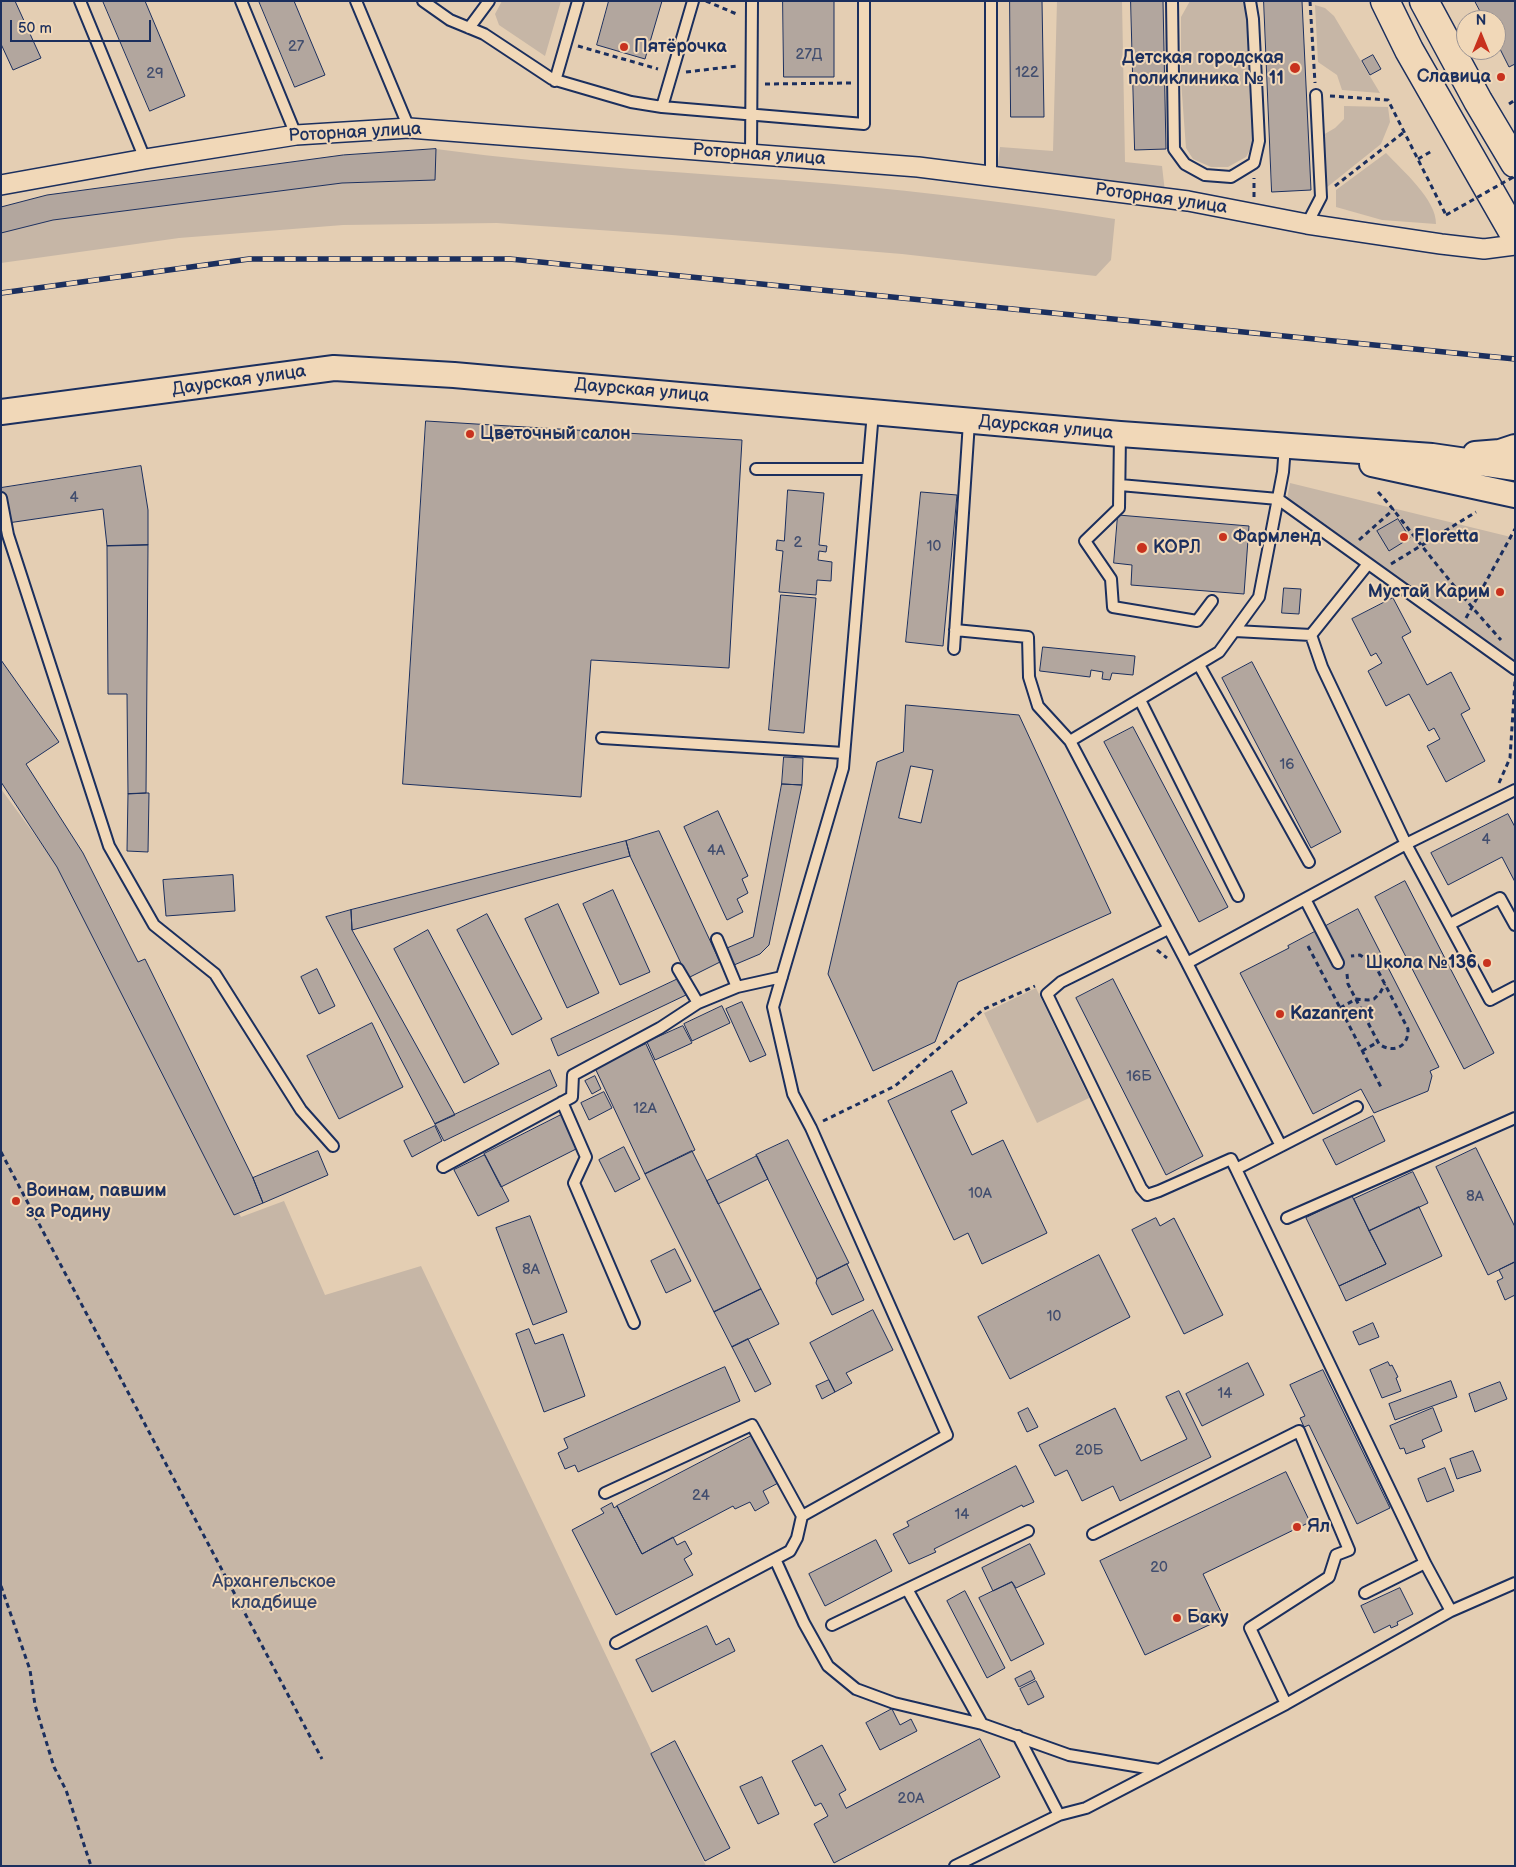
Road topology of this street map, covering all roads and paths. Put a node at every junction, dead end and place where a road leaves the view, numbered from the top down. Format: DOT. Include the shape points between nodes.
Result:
graph roads {
  1 [pos="80,1"];
  2 [pos="241,1"];
  3 [pos="356,1"];
  4 [pos="423,1"];
  5 [pos="490,1"];
  6 [pos="578,1"];
  7 [pos="693,1"];
  8 [pos="705,1"];
  9 [pos="752,1"];
  10 [pos="864,1"];
  11 [pos="991,1"];
  12 [pos="1172,1"];
  13 [pos="1250,1"];
  14 [pos="1310,1"];
  15 [pos="1385,1"];
  16 [pos="1424,1"];
  17 [pos="752,21"];
  18 [pos="469,28"];
  19 [pos="566,42"];
  20 [pos="750,65"];
  21 [pos="672,73"];
  22 [pos="555,81"];
  23 [pos="864,83"];
  24 [pos="752,84"];
  25 [pos="1316,95"];
  26 [pos="662,107"];
  27 [pos="751,114"];
  28 [pos="409,128"];
  29 [pos="1404,132"];
  30 [pos="296,135"];
  31 [pos="1432,151"];
  32 [pos="751,154"];
  33 [pos="146,159"];
  34 [pos="1418,159"];
  35 [pos="1513,161"];
  36 [pos="1254,163"];
  37 [pos="991,176"];
  38 [pos="1,185"];
  39 [pos="1321,197"];
  40 [pos="1254,214"];
  41 [pos="1307,224"];
  42 [pos="1515,235"];
  43 [pos="1515,245"];
  44 [pos="1,412"];
  45 [pos="873,412"];
  46 [pos="970,422"];
  47 [pos="1120,434"];
  48 [pos="1285,445"];
  49 [pos="1515,447"];
  50 [pos="1432,456"];
  51 [pos="868,468"];
  52 [pos="1515,468"];
  53 [pos="756,469"];
  54 [pos="1120,485"];
  55 [pos="1378,492"];
  56 [pos="1515,495"];
  57 [pos="1,498"];
  58 [pos="1278,499"];
  59 [pos="1394,509"];
  60 [pos="1476,512"];
  61 [pos="1515,529"];
  62 [pos="1421,546"];
  63 [pos="1349,550"];
  64 [pos="1368,564"];
  65 [pos="1378,571"];
  66 [pos="1212,601"];
  67 [pos="1472,608"];
  68 [pos="955,630"];
  69 [pos="1460,630"];
  70 [pos="1235,631"];
  71 [pos="1311,635"];
  72 [pos="1502,642"];
  73 [pos="954,649"];
  74 [pos="1199,665"];
  75 [pos="1515,669"];
  76 [pos="1515,681"];
  77 [pos="1140,700"];
  78 [pos="602,738"];
  79 [pos="1070,741"];
  80 [pos="844,753"];
  81 [pos="1515,790"];
  82 [pos="1490,802"];
  83 [pos="1406,844"];
  84 [pos="1309,862"];
  85 [pos="1238,896"];
  86 [pos="1305,899"];
  87 [pos="1450,924"];
  88 [pos="1515,925"];
  89 [pos="1168,929"];
  90 [pos="717,939"];
  91 [pos="1308,946"];
  92 [pos="1151,948"];
  93 [pos="1343,960"];
  94 [pos="1187,963"];
  95 [pos="678,969"];
  96 [pos="1321,972"];
  97 [pos="782,977"];
  98 [pos="1385,984"];
  99 [pos="1036,986"];
  100 [pos="737,987"];
  101 [pos="1515,987"];
  102 [pos="1356,999"];
  103 [pos="698,1003"];
  104 [pos="1340,1008"];
  105 [pos="1378,1042"];
  106 [pos="1362,1051"];
  107 [pos="1382,1089"];
  108 [pos="562,1102"];
  109 [pos="1357,1107"];
  110 [pos="1515,1118"];
  111 [pos="811,1128"];
  112 [pos="333,1146"];
  113 [pos="1282,1146"];
  114 [pos="1,1152"];
  115 [pos="443,1167"];
  116 [pos="1236,1169"];
  117 [pos="1287,1218"];
  118 [pos="634,1323"];
  119 [pos="605,1493"];
  120 [pos="802,1516"];
  121 [pos="1028,1530"];
  122 [pos="1093,1534"];
  123 [pos="775,1559"];
  124 [pos="1425,1563"];
  125 [pos="1515,1583"];
  126 [pos="1,1586"];
  127 [pos="907,1588"];
  128 [pos="1365,1593"];
  129 [pos="1451,1611"];
  130 [pos="832,1625"];
  131 [pos="616,1643"];
  132 [pos="1286,1704"];
  133 [pos="982,1724"];
  134 [pos="1018,1736"];
  135 [pos="322,1759"];
  136 [pos="1159,1770"];
  137 [pos="1058,1815"];
  138 [pos="91,1866"];
  139 [pos="955,1866"];
  1 -- 33 [label="lane"];
  2 -- 30 [label="lane"];
  3 -- 28 [label="lane"];
  4 -- 18 [label="lane" via="450,20"];
  5 -- 18 [label="lane"];
  6 -- 19 [label="lane"];
  7 -- 21 [label="lane"];
  8 -- 17 [label="path"];
  9 -- 17 [label="lane"];
  10 -- 23 [label="lane"];
  11 -- 37 [label="lane"];
  12 -- 36 [label="lane" via="1174,149 1185,164 1205,175 1231,176"];
  13 -- 36 [label="lane" via="1259,141"];
  14 -- 25 [label="path"];
  15 -- 42 [label="main road" via="1409,50"];
  16 -- 35 [label="main road"];
  17 -- 20 [label="lane"];
  18 -- 22 [label="lane" via="484,34"];
  19 -- 21 [label="path"];
  19 -- 22 [label="lane"];
  20 -- 21 [label="path"];
  20 -- 24 [label="lane"];
  21 -- 26 [label="lane"];
  22 -- 26 [label="lane"];
  23 -- 24 [label="path"];
  23 -- 27 [label="lane" via="864,124"];
  24 -- 27 [label="lane"];
  25 -- 29 [label="path" via="1388,100"];
  25 -- 39 [label="lane"];
  26 -- 27 [label="lane"];
  27 -- 32 [label="lane"];
  28 -- 30 [label="street, Роторная улица"];
  28 -- 32 [label="street, Роторная улица"];
  29 -- 34 [label="path"];
  29 -- 39 [label="path"];
  30 -- 33 [label="street, Роторная улица"];
  31 -- 34 [label="path"];
  32 -- 37 [label="street, Роторная улица"];
  33 -- 38 [label="street, Роторная улица"];
  34 -- 35 [label="path, bridge" via="1446,215"];
  36 -- 40 [label="path"];
  37 -- 40 [label="street, Роторная улица" via="1188,201"];
  39 -- 41 [label="lane"];
  40 -- 41 [label="street, Роторная улица"];
  41 -- 43 [label="street, Роторная улица" via="1484,249"];
  44 -- 45 [label="street, Даурская улица" via="334,368 427,373"];
  45 -- 46 [label="street, Даурская улица"];
  45 -- 51 [label="lane"];
  46 -- 47 [label="street, Даурская улица"];
  46 -- 68 [label="lane"];
  47 -- 48 [label="street, Даурская улица"];
  47 -- 54 [label="lane"];
  48 -- 50 [label="street, Даурская улица"];
  48 -- 56 [label="street, Даурская улица"];
  48 -- 58 [label="lane"];
  49 -- 50 [label="street" via="1500,452"];
  50 -- 52 [label="street, Даурская улица"];
  51 -- 53 [label="lane"];
  51 -- 80 [label="lane"];
  54 -- 58 [label="lane"];
  54 -- 66 [label="lane" via="1119,508 1085,541 1111,579 1113,607 1197,620"];
  55 -- 59 [label="path"];
  57 -- 112 [label="lane" via="8,535 109,846 154,925 215,974 301,1110"];
  58 -- 63 [label="lane"];
  58 -- 70 [label="lane" via="1259,598"];
  59 -- 62 [label="path"];
  59 -- 63 [label="path"];
  60 -- 62 [label="path"];
  61 -- 67 [label="path"];
  62 -- 65 [label="path"];
  62 -- 67 [label="path"];
  63 -- 64 [label="lane"];
  64 -- 65 [label="lane"];
  64 -- 71 [label="lane"];
  65 -- 69 [label="lane"];
  67 -- 69 [label="path"];
  67 -- 72 [label="path"];
  68 -- 73 [label="lane"];
  68 -- 79 [label="lane" via="1028,637 1029,677 1038,706"];
  69 -- 75 [label="lane"];
  70 -- 71 [label="lane"];
  70 -- 74 [label="lane" via="1219,652"];
  71 -- 83 [label="lane" via="1322,667"];
  74 -- 77 [label="lane"];
  74 -- 84 [label="lane"];
  76 -- 82 [label="path" via="1510,758"];
  77 -- 79 [label="lane"];
  77 -- 85 [label="lane"];
  78 -- 80 [label="lane"];
  79 -- 89 [label="lane"];
  80 -- 97 [label="lane" via="843,768"];
  81 -- 82 [label="lane"];
  82 -- 83 [label="lane"];
  83 -- 86 [label="lane"];
  83 -- 87 [label="lane"];
  86 -- 93 [label="lane"];
  86 -- 94 [label="lane"];
  87 -- 88 [label="lane" via="1500,898"];
  87 -- 101 [label="lane" via="1490,1000"];
  89 -- 94 [label="lane"];
  89 -- 116 [label="lane" via="1061,982 1047,994 1146,1195 1231,1159"];
  90 -- 100 [label="lane"];
  91 -- 96 [label="path"];
  92 -- 94 [label="path" via="1165,957"];
  93 -- 96 [label="path"];
  93 -- 98 [label="path" via="1358,955 1371,961"];
  93 -- 102 [label="path" via="1347,980"];
  94 -- 113 [label="lane"];
  95 -- 103 [label="lane"];
  96 -- 104 [label="path"];
  97 -- 100 [label="lane"];
  97 -- 111 [label="lane" via="773,1007 793,1094"];
  98 -- 102 [label="path" via="1374,999"];
  98 -- 105 [label="path" via="1408,1033 1403,1045 1396,1049 1384,1048"];
  99 -- 111 [label="path" via="984,1009 895,1086"];
  100 -- 103 [label="lane"];
  102 -- 104 [label="path"];
  102 -- 105 [label="path"];
  103 -- 108 [label="lane" via="660,1028 573,1075 572,1097"];
  104 -- 106 [label="path"];
  105 -- 106 [label="path"];
  106 -- 107 [label="path"];
  108 -- 115 [label="lane"];
  108 -- 118 [label="lane" via="586,1157 574,1183"];
  109 -- 113 [label="lane"];
  110 -- 117 [label="lane"];
  111 -- 120 [label="lane" via="946,1435"];
  113 -- 116 [label="lane"];
  114 -- 135 [label="path"];
  116 -- 124 [label="lane"];
  119 -- 120 [label="lane" via="752,1425"];
  120 -- 123 [label="lane" via="790,1551"];
  121 -- 127 [label="lane"];
  122 -- 132 [label="lane" via="1298,1432 1349,1550 1336,1555 1329,1578 1250,1628"];
  123 -- 131 [label="lane"];
  123 -- 133 [label="lane" via="828,1666 856,1689 894,1703"];
  124 -- 128 [label="lane"];
  124 -- 129 [label="lane"];
  125 -- 129 [label="lane"];
  126 -- 138 [label="path" via="30,1670 35,1705 54,1767 66,1790"];
  127 -- 130 [label="lane"];
  127 -- 133 [label="lane"];
  129 -- 132 [label="lane"];
  132 -- 136 [label="lane"];
  133 -- 134 [label="lane"];
  134 -- 136 [label="lane" via="1069,1755"];
  134 -- 137 [label="lane"];
  136 -- 137 [label="lane" via="1086,1808"];
  137 -- 139 [label="lane"];
}
